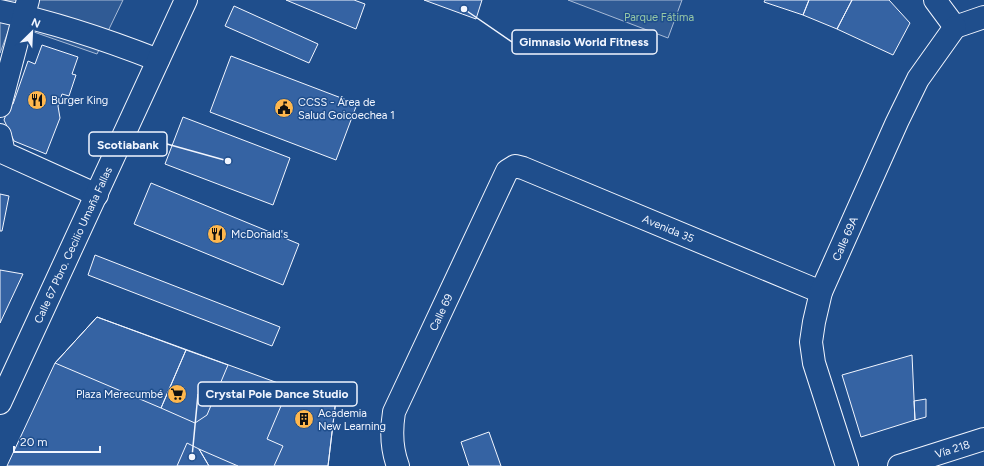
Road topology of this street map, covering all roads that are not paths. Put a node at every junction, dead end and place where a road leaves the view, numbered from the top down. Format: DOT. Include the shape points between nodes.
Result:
graph roads {
  1 [pos="186,0"];
  2 [pos="935,0"];
  3 [pos="26,8"];
  4 [pos="0,11"];
  5 [pos="984,17"];
  6 [pos="955,27"];
  7 [pos="158,60"];
  8 [pos="0,106"];
  9 [pos="0,135"];
  10 [pos="515,166"];
  11 [pos="97,195"];
  12 [pos="821,292"];
  13 [pos="0,403"];
  14 [pos="984,439"];
  15 [pos="398,466"];
  16 [pos="847,466"];
  17 [pos="899,466"];
  1 -- 7 [label="street, Calle 67 Pbro. Cecilio Umaña Fallas"];
  2 -- 6 [label="street"];
  3 -- 4 [label="street"];
  3 -- 7 [label="street"];
  3 -- 8 [label="street"];
  5 -- 6 [label="street"];
  6 -- 12 [label="street, Calle 69A" via="918,79"];
  7 -- 11 [label="street, Calle 67 Pbro. Cecilio Umaña Fallas"];
  9 -- 11 [label="street" via="4,153"];
  10 -- 12 [label="street, Avenida 35"];
  10 -- 15 [label="street, Calle 69" via="507,171 394,412 391,430 394,456"];
  11 -- 13 [label="street, Calle 67 Pbro. Cecilio Umaña Fallas"];
  12 -- 16 [label="street, Calle 69A" via="811,342 814,363"];
  14 -- 17 [label="street, Vía 218"];
}
